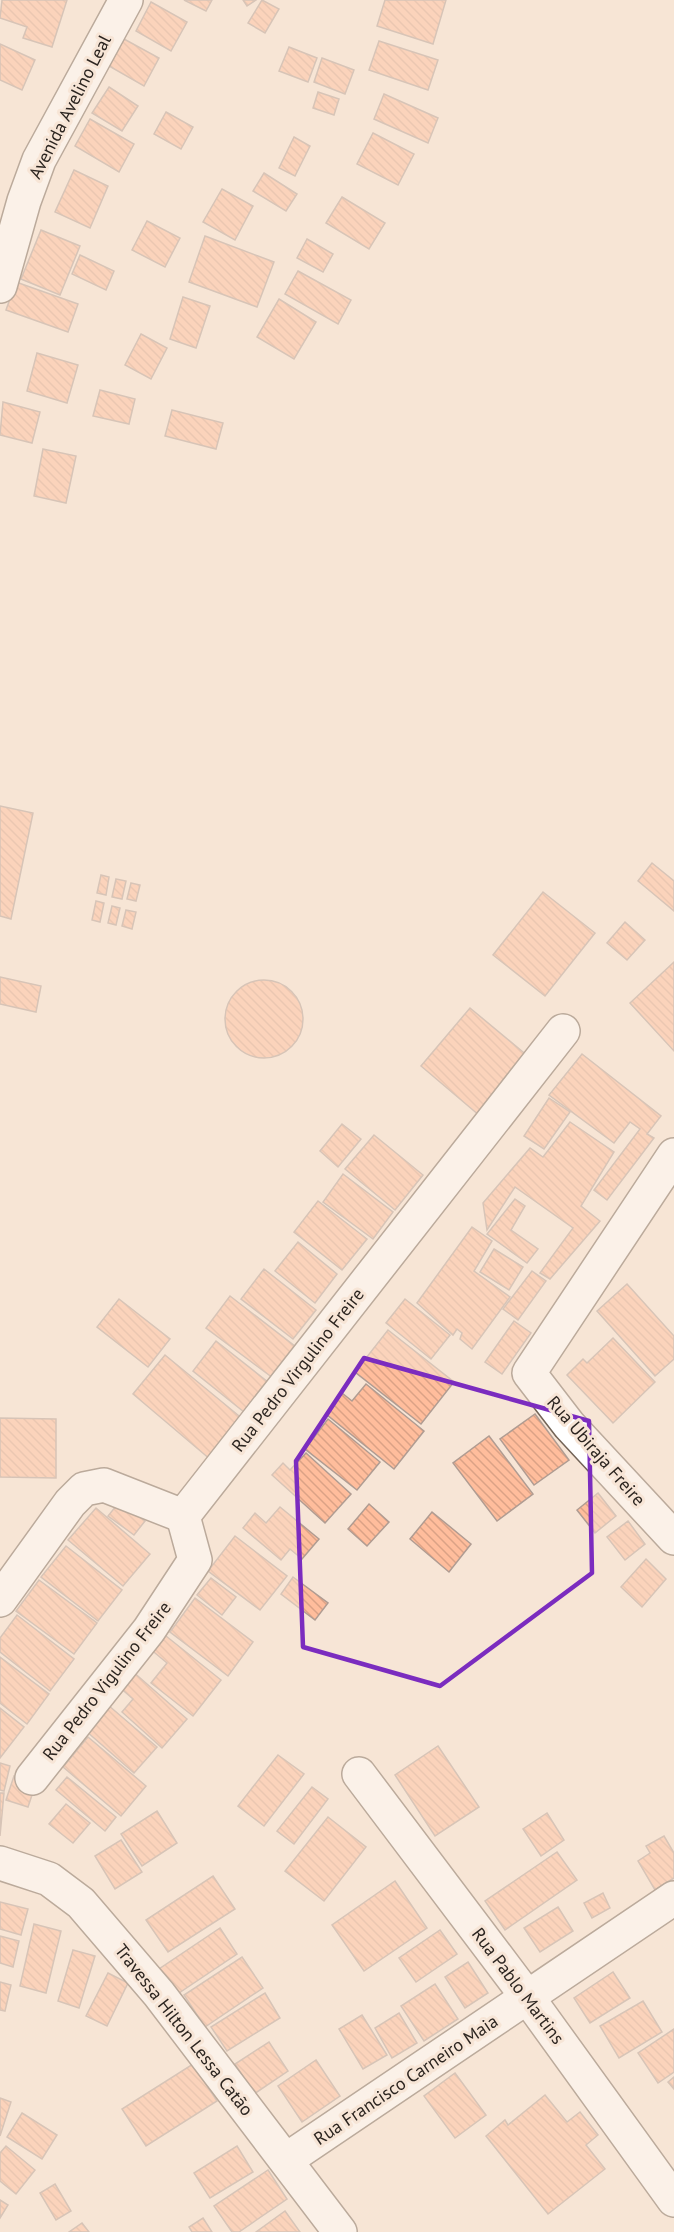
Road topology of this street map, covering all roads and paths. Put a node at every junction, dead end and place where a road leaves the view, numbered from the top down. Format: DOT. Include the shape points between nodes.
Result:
graph roads {
  1 [pos="126,0"];
  2 [pos="0,286"];
  3 [pos="563,1031"];
  4 [pos="674,1155"];
  5 [pos="183,1516"];
  6 [pos="674,1538"];
  7 [pos="0,1600"];
  8 [pos="358,1774"];
  9 [pos="32,1778"];
  10 [pos="0,1863"];
  11 [pos="674,1898"];
  12 [pos="528,1998"];
  13 [pos="286,2160"];
  14 [pos="674,2200"];
  15 [pos="340,2232"];
  1 -- 2 [label="street, Avenida Avelino Leal" via="39,160"];
  3 -- 5 [label="street, Rua Pedro Virgulino Freire"];
  4 -- 6 [label="street, Rua Ubiraja Freire" via="529,1373 569,1425"];
  5 -- 7 [label="street" via="104,1485 84,1489"];
  5 -- 9 [label="street, Rua Pedro Vigulino Freire" via="195,1560 149,1630"];
  8 -- 12 [label="street, Rua Pablo Martins"];
  10 -- 13 [label="street, Travessa Hilton Lessa Catão" via="49,1879 81,1903 159,1994"];
  11 -- 12 [label="street, Rua Francisco Carneiro Maia"];
  12 -- 13 [label="street, Rua Francisco Carneiro Maia"];
  12 -- 14 [label="street, Rua Pablo Martins"];
  13 -- 15 [label="street, Travessa Hilton Lessa Catão"];
}
